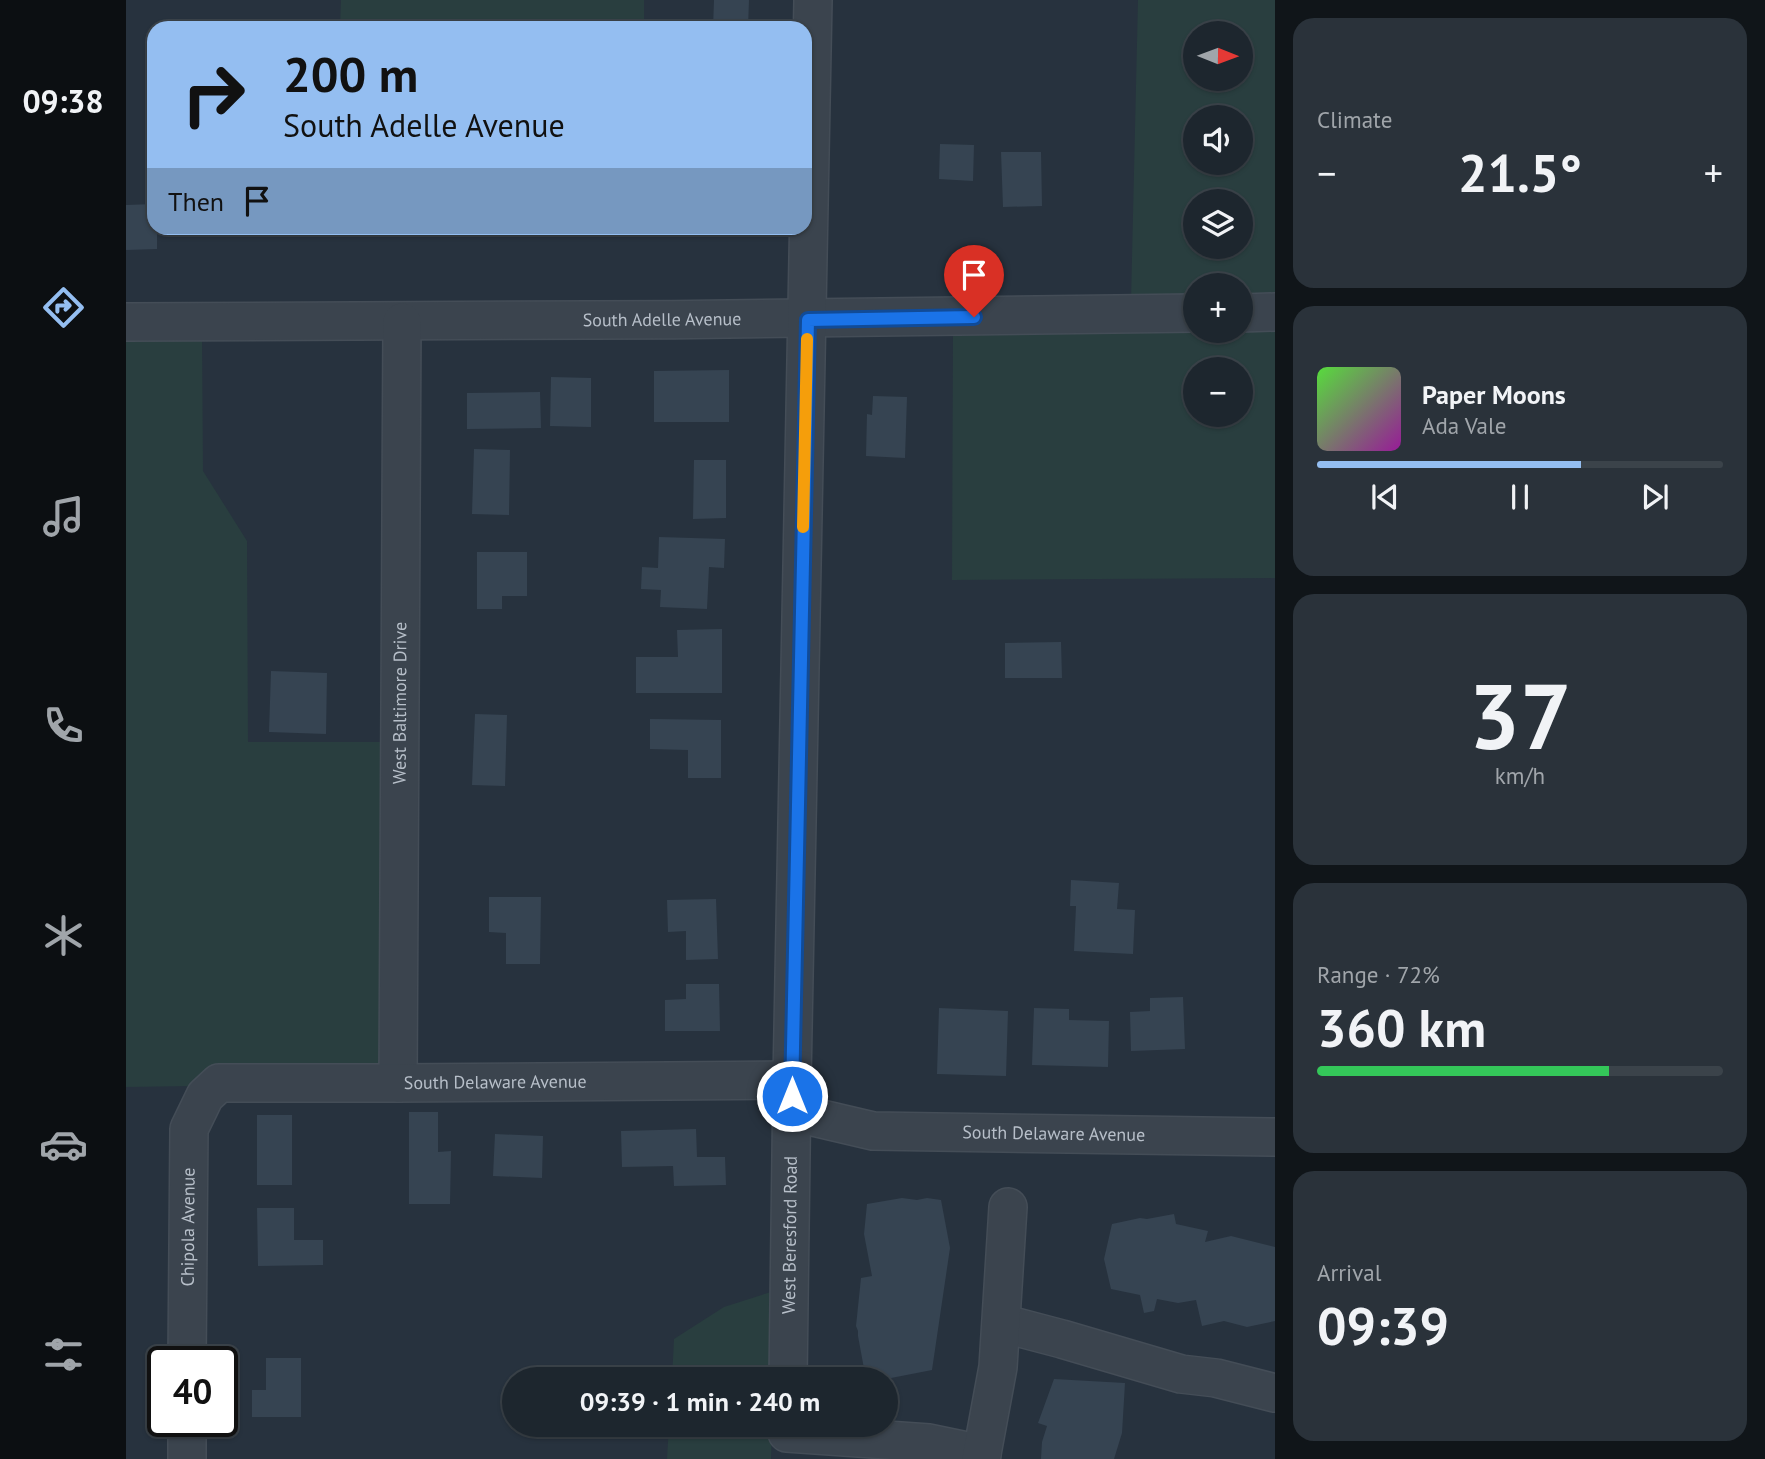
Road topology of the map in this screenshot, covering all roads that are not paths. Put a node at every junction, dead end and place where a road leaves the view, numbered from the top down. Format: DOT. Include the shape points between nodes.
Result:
graph roads {
  1 [pos="813,0"];
  2 [pos="812,64"];
  3 [pos="809,235"];
  4 [pos="1275,312"];
  5 [pos="1183,313"];
  6 [pos="1253,313"];
  7 [pos="808,320"];
  8 [pos="126,321"];
  9 [pos="402,322"];
  10 [pos="398,1083"];
  11 [pos="205,1096"];
  12 [pos="792,1096"];
  13 [pos="1275,1137"];
  14 [pos="1008,1207"];
  15 [pos="1001,1323"];
  16 [pos="187,1346"];
  17 [pos="788,1367"];
  18 [pos="1275,1393"];
  19 [pos="187,1437"];
  20 [pos="787,1439"];
  21 [pos="982,1456"];
  22 [pos="187,1459"];
  1 -- 2 [label="street, West Beresford Road"];
  3 -- 7 [label="street, West Beresford Road"];
  4 -- 6 [label="street"];
  5 -- 7 [label="street, South Adelle Avenue"];
  7 -- 9 [label="street, South Adelle Avenue"];
  7 -- 12 [label="street, West Beresford Road"];
  8 -- 9 [label="street, South Adelle Avenue"];
  9 -- 10 [label="street, West Baltimore Drive"];
  10 -- 11 [label="street, South Delaware Avenue" via="219,1083"];
  10 -- 12 [label="street, South Delaware Avenue"];
  11 -- 16 [label="street, Chipola Avenue" via="189,1129"];
  12 -- 13 [label="street, South Delaware Avenue" via="873,1131"];
  12 -- 17 [label="street, West Beresford Road"];
  14 -- 15 [label="street"];
  15 -- 18 [label="street" via="1181,1374"];
  15 -- 21 [label="street"];
  19 -- 22 [label="street"];
  20 -- 21 [label="street" via="929,1443"];
}
